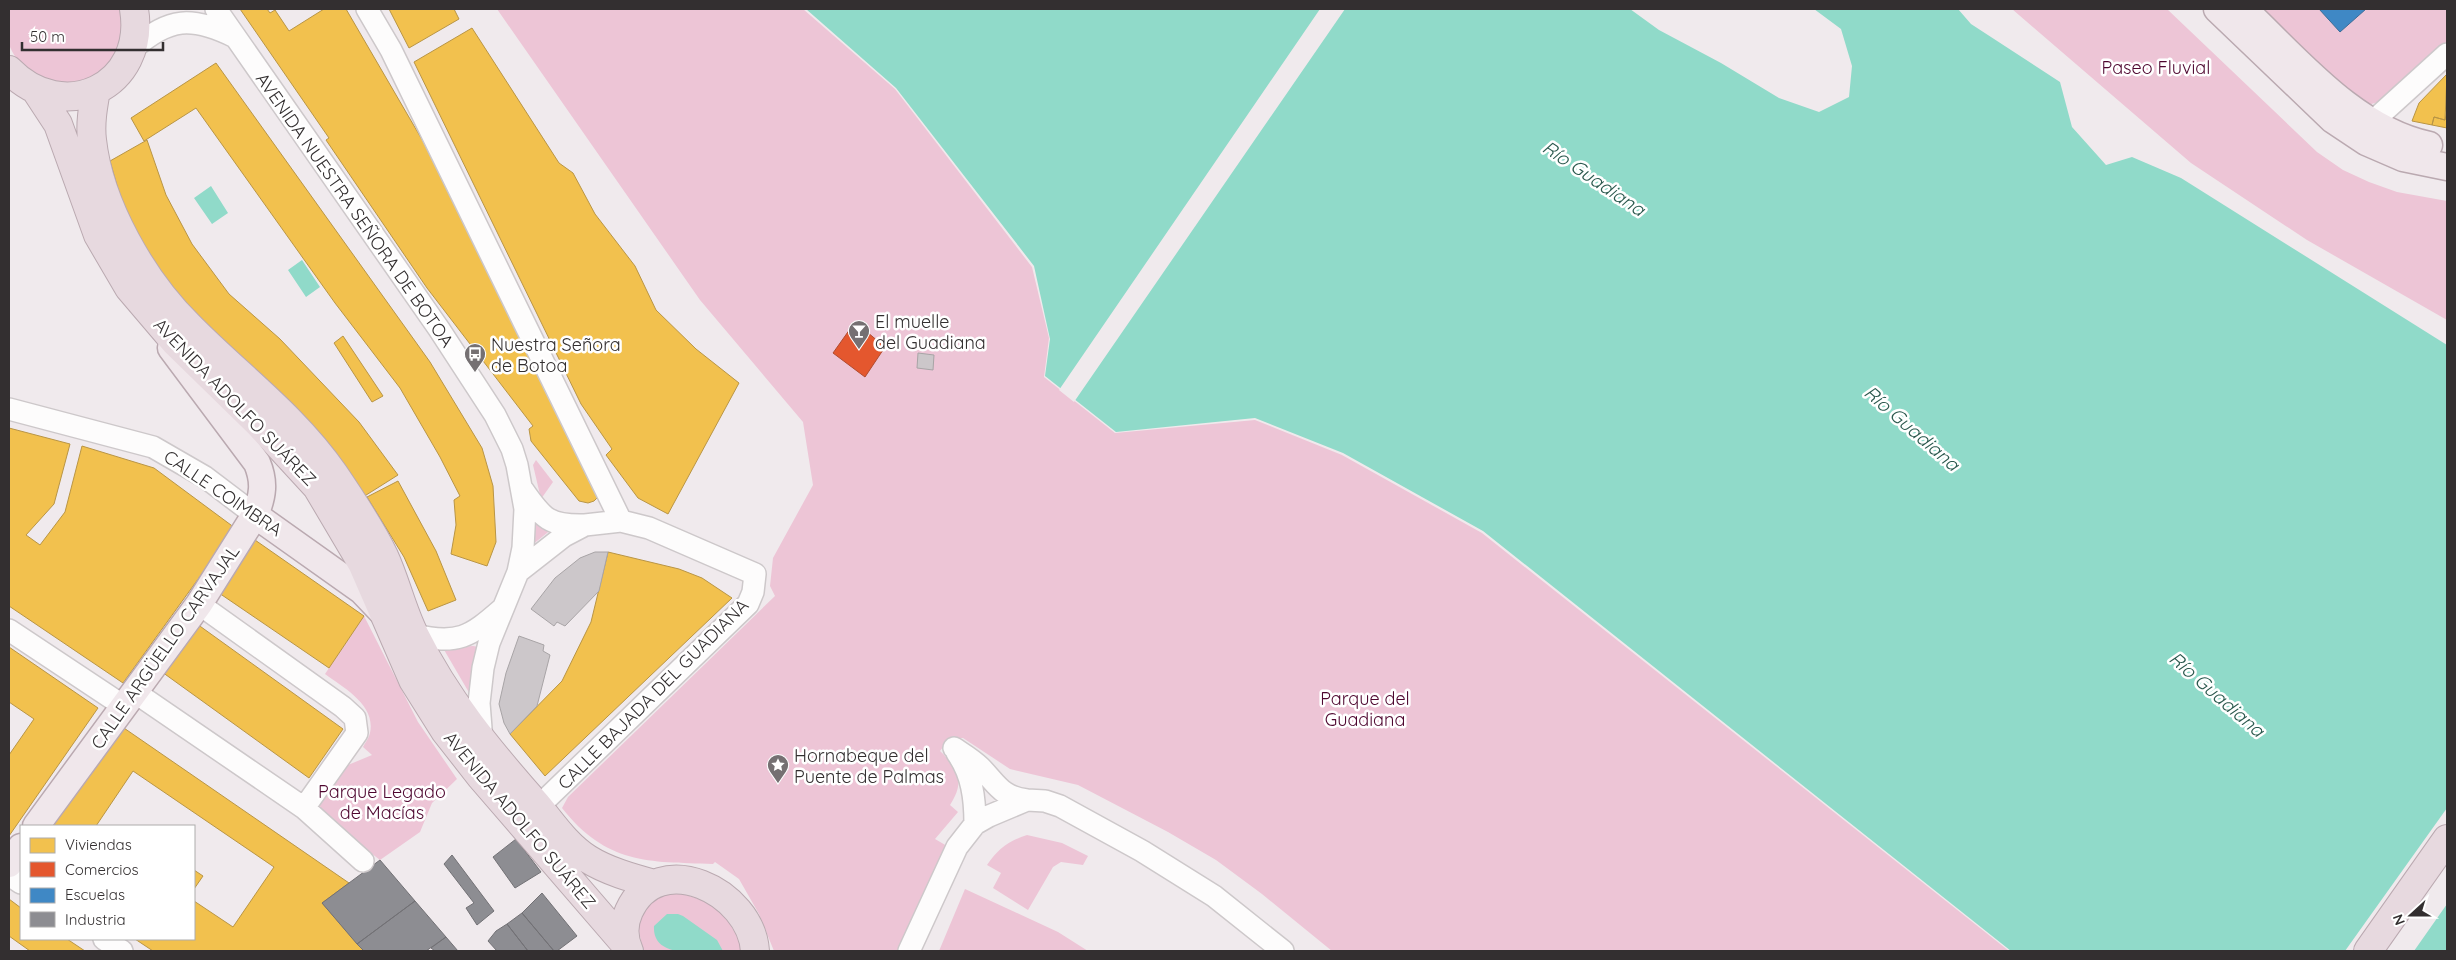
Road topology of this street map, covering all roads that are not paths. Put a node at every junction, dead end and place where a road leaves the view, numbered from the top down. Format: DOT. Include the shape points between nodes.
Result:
graph roads {
  1 [pos="134,9"];
  2 [pos="367,9"];
  3 [pos="2217,9"];
  4 [pos="2244,9"];
  5 [pos="215,10"];
  6 [pos="234,37"];
  7 [pos="133,49"];
  8 [pos="2447,54"];
  9 [pos="9,70"];
  10 [pos="96,90"];
  11 [pos="37,92"];
  12 [pos="2369,132"];
  13 [pos="2447,149"];
  14 [pos="2447,167"];
  15 [pos="129,288"];
  16 [pos="9,410"];
  17 [pos="522,489"];
  18 [pos="255,515"];
  19 [pos="621,520"];
  20 [pos="585,525"];
  21 [pos="518,572"];
  22 [pos="199,604"];
  23 [pos="502,608"];
  24 [pos="384,615"];
  25 [pos="9,630"];
  26 [pos="414,635"];
  27 [pos="131,700"];
  28 [pos="482,742"];
  29 [pos="1027,800"];
  30 [pos="538,807"];
  31 [pos="304,808"];
  32 [pos="975,824"];
  33 [pos="37,825"];
  34 [pos="2447,839"];
  35 [pos="20,848"];
  36 [pos="363,861"];
  37 [pos="9,864"];
  38 [pos="2447,872"];
  39 [pos="9,875"];
  40 [pos="20,882"];
  41 [pos="654,884"];
  42 [pos="106,940"];
  43 [pos="628,948"];
  44 [pos="122,951"];
  45 [pos="755,951"];
  46 [pos="909,951"];
  47 [pos="1283,951"];
  48 [pos="2368,951"];
  49 [pos="2391,951"];
  1 -- 7 [label="highway"];
  2 -- 19 [label="street" via="391,50"];
  3 -- 12 [label="main road" via="2333,120"];
  4 -- 12 [label="main road"];
  5 -- 6 [label="street, AVENIDA NUESTRA SEÑORA DE BOTOA"];
  6 -- 7 [label="street" via="197,22 179,22 163,27"];
  6 -- 17 [label="street, AVENIDA NUESTRA SEÑORA DE BOTOA" via="439,329 495,415 512,450"];
  7 -- 10 [label="highway" via="112,80"];
  8 -- 12 [label="street"];
  9 -- 11 [label="highway" via="20,82"];
  10 -- 11 [label="highway" via="67,97"];
  10 -- 26 [label="highway, AVENIDA ADOLFO SUÁREZ" via="91,139 98,171 120,230 150,279 187,325 276,406 333,472 384,555"];
  11 -- 15 [label="highway, AVENIDA ADOLFO SUÁREZ" via="58,124 98,235"];
  12 -- 13 [label="main road"];
  12 -- 14 [label="main road" via="2403,158"];
  15 -- 18 [label="main road, CALLE ARGÜELLO CARVAJAL" via="256,463 262,474 263,486"];
  15 -- 24 [label="highway, AVENIDA ADOLFO SUÁREZ" via="176,342 317,487 362,562"];
  16 -- 18 [label="street, CALLE COIMBRA" via="153,447 205,477"];
  17 -- 20 [label="street" via="543,516 554,523"];
  17 -- 21 [label="street, AVENIDA NUESTRA SEÑORA DE BOTOA" via="525,529"];
  18 -- 22 [label="main road, CALLE ARGÜELLO CARVAJAL"];
  18 -- 24 [label="main road, CALLE COIMBRA" via="362,592"];
  19 -- 20 [label="street"];
  19 -- 30 [label="street, CALLE BAJADA DEL GUADIANA" via="649,528 755,574 753,592 748,604"];
  20 -- 21 [label="street" via="564,536"];
  21 -- 23 [label="street, AVENIDA NUESTRA SEÑORA DE BOTOA"];
  22 -- 27 [label="main road, CALLE ARGÜELLO CARVAJAL"];
  22 -- 31 [label="street" via="355,718 358,733"];
  23 -- 26 [label="street, AVENIDA NUESTRA SEÑORA DE BOTOA" via="465,636 450,640"];
  23 -- 28 [label="street, AVENIDA NUESTRA SEÑORA DE BOTOA" via="489,643 480,684"];
  24 -- 43 [label="highway, AVENIDA ADOLFO SUÁREZ" via="413,680 445,731"];
  25 -- 27 [label="street"];
  26 -- 28 [label="highway, AVENIDA ADOLFO SUÁREZ" via="448,695"];
  27 -- 31 [label="street"];
  27 -- 33 [label="main road, CALLE ARGÜELLO CARVAJAL"];
  28 -- 30 [label="highway, AVENIDA ADOLFO SUÁREZ"];
  29 -- 32 [label="street"];
  29 -- 32 [label="street" via="1013,798 1001,791 979,765 954,748 967,766 975,804"];
  29 -- 47 [label="street" via="1060,806 1142,851 1214,896"];
  30 -- 41 [label="highway, AVENIDA ADOLFO SUÁREZ" via="557,831 588,859"];
  31 -- 36 [label="street"];
  32 -- 46 [label="street" via="957,847"];
  34 -- 48 [label="highway"];
  35 -- 37 [label="main road"];
  38 -- 49 [label="highway"];
  39 -- 40 [label="street"];
  41 -- 43 [label="highway" via="643,891 630,909 624,930"];
  41 -- 45 [label="highway" via="685,881 722,894 748,925"];
  42 -- 44 [label="street"];
}
